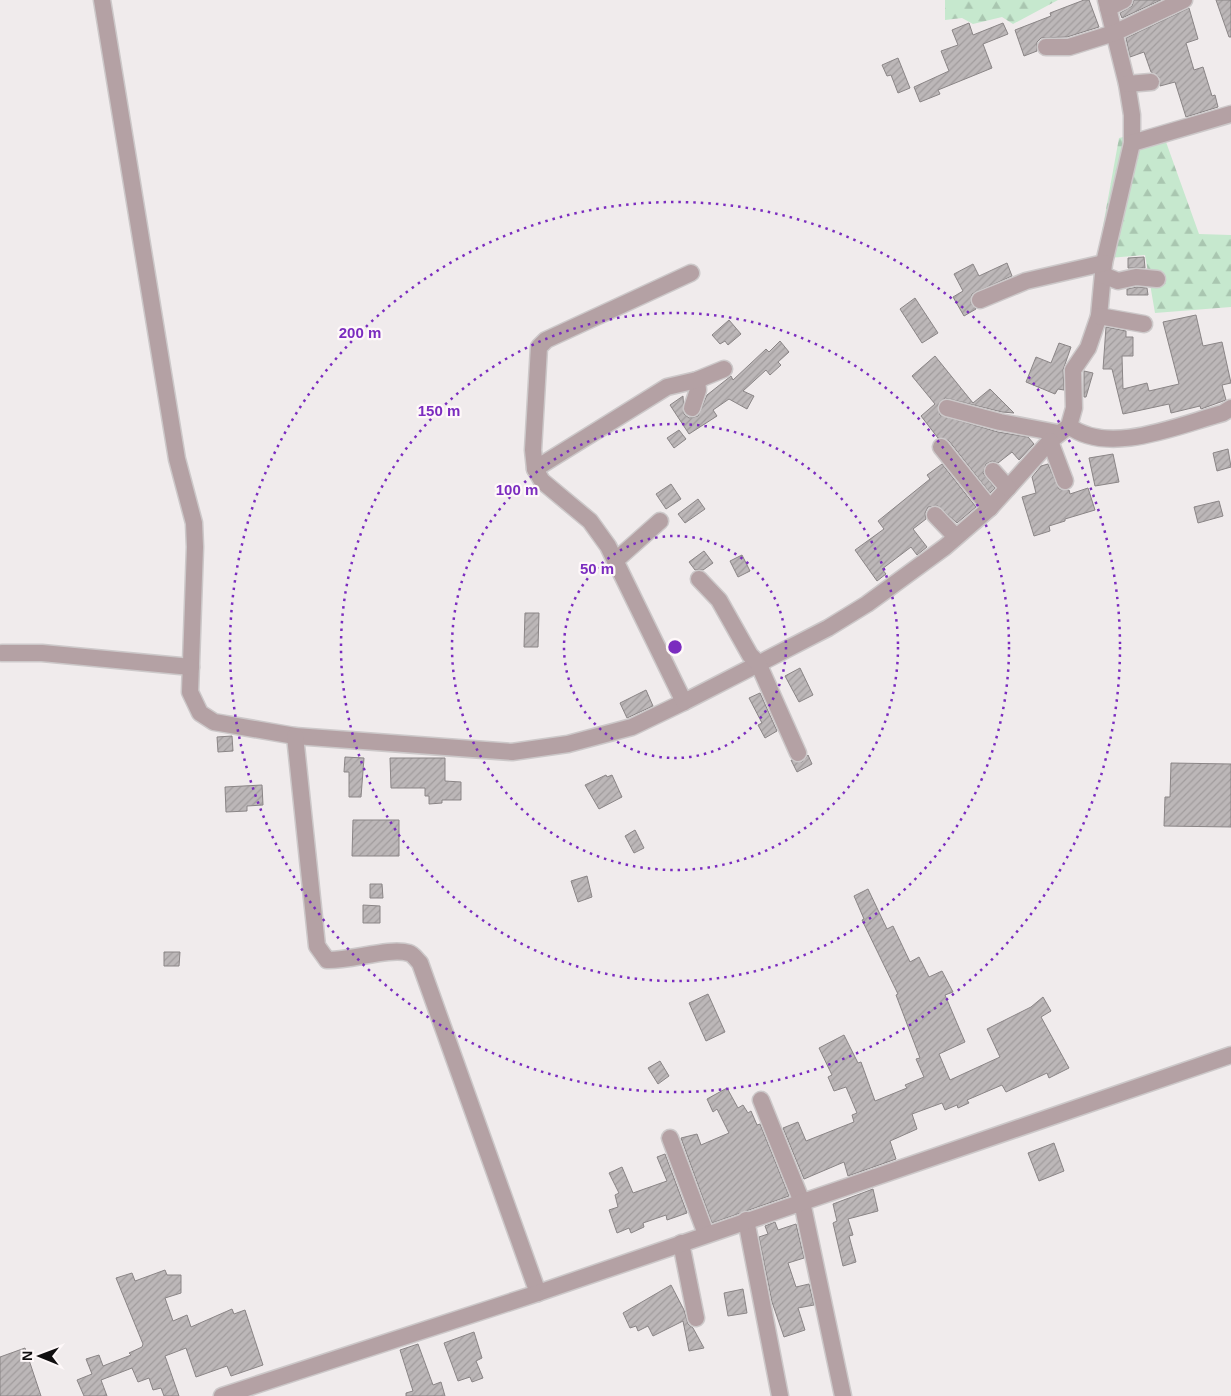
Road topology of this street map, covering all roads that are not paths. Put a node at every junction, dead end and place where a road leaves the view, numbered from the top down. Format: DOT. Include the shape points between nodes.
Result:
graph roads {
  1 [pos="102,0"];
  2 [pos="1124,0"];
  3 [pos="1184,0"];
  4 [pos="1107,4"];
  5 [pos="1114,33"];
  6 [pos="1046,47"];
  7 [pos="1151,82"];
  8 [pos="1128,84"];
  9 [pos="1231,114"];
  10 [pos="1132,143"];
  11 [pos="1104,269"];
  12 [pos="691,273"];
  13 [pos="1157,279"];
  14 [pos="980,300"];
  15 [pos="1098,316"];
  16 [pos="1144,324"];
  17 [pos="724,369"];
  18 [pos="697,380"];
  19 [pos="692,408"];
  20 [pos="947,408"];
  21 [pos="1231,408"];
  22 [pos="1059,433"];
  23 [pos="941,447"];
  24 [pos="536,469"];
  25 [pos="993,472"];
  26 [pos="1065,481"];
  27 [pos="1008,488"];
  28 [pos="990,508"];
  29 [pos="935,515"];
  30 [pos="660,521"];
  31 [pos="956,537"];
  32 [pos="615,561"];
  33 [pos="699,579"];
  34 [pos="2,653"];
  35 [pos="758,663"];
  36 [pos="191,667"];
  37 [pos="684,702"];
  38 [pos="295,736"];
  39 [pos="798,753"];
  40 [pos="1231,1056"];
  41 [pos="761,1100"];
  42 [pos="670,1138"];
  43 [pos="802,1202"];
  44 [pos="746,1220"];
  45 [pos="706,1234"];
  46 [pos="681,1243"];
  47 [pos="538,1293"];
  48 [pos="696,1318"];
  49 [pos="222,1396"];
  50 [pos="780,1396"];
  51 [pos="843,1396"];
  1 -- 36 [label="street" via="177,459 194,523"];
  2 -- 4 [label="street"];
  3 -- 5 [label="street"];
  4 -- 5 [label="street"];
  5 -- 6 [label="street" via="1069,47"];
  5 -- 8 [label="street"];
  7 -- 8 [label="street"];
  8 -- 10 [label="street"];
  9 -- 10 [label="street"];
  10 -- 11 [label="street"];
  11 -- 13 [label="street" via="1118,281 1136,277"];
  11 -- 14 [label="street" via="1026,281"];
  11 -- 15 [label="street"];
  12 -- 24 [label="street" via="546,340 539,347 533,450"];
  15 -- 16 [label="street"];
  15 -- 22 [label="street" via="1088,348 1073,370 1074,408"];
  17 -- 18 [label="street"];
  18 -- 19 [label="street" via="698,390"];
  18 -- 24 [label="street" via="667,386"];
  20 -- 22 [label="street"];
  21 -- 22 [label="street" via="1132,438 1095,438"];
  22 -- 26 [label="street"];
  22 -- 27 [label="street"];
  23 -- 28 [label="street"];
  24 -- 32 [label="street" via="542,481 590,521"];
  25 -- 27 [label="street"];
  27 -- 28 [label="street"];
  28 -- 31 [label="street"];
  29 -- 31 [label="street"];
  30 -- 32 [label="street"];
  31 -- 35 [label="street" via="867,604 828,628"];
  32 -- 37 [label="street"];
  33 -- 35 [label="street" via="719,600 750,655"];
  34 -- 36 [label="street" via="42,653"];
  35 -- 37 [label="street"];
  35 -- 39 [label="street"];
  36 -- 38 [label="street" via="190,692 200,713 214,722"];
  37 -- 38 [label="street" via="632,727 568,744 512,752"];
  38 -- 47 [label="street" via="317,946 327,960 344,961 395,952 410,953 420,963"];
  40 -- 43 [label="street"];
  41 -- 43 [label="street"];
  42 -- 45 [label="street"];
  43 -- 44 [label="street"];
  43 -- 51 [label="street"];
  44 -- 45 [label="street"];
  44 -- 50 [label="street"];
  45 -- 46 [label="street"];
  46 -- 47 [label="street"];
  46 -- 48 [label="street"];
  47 -- 49 [label="street"];
}
